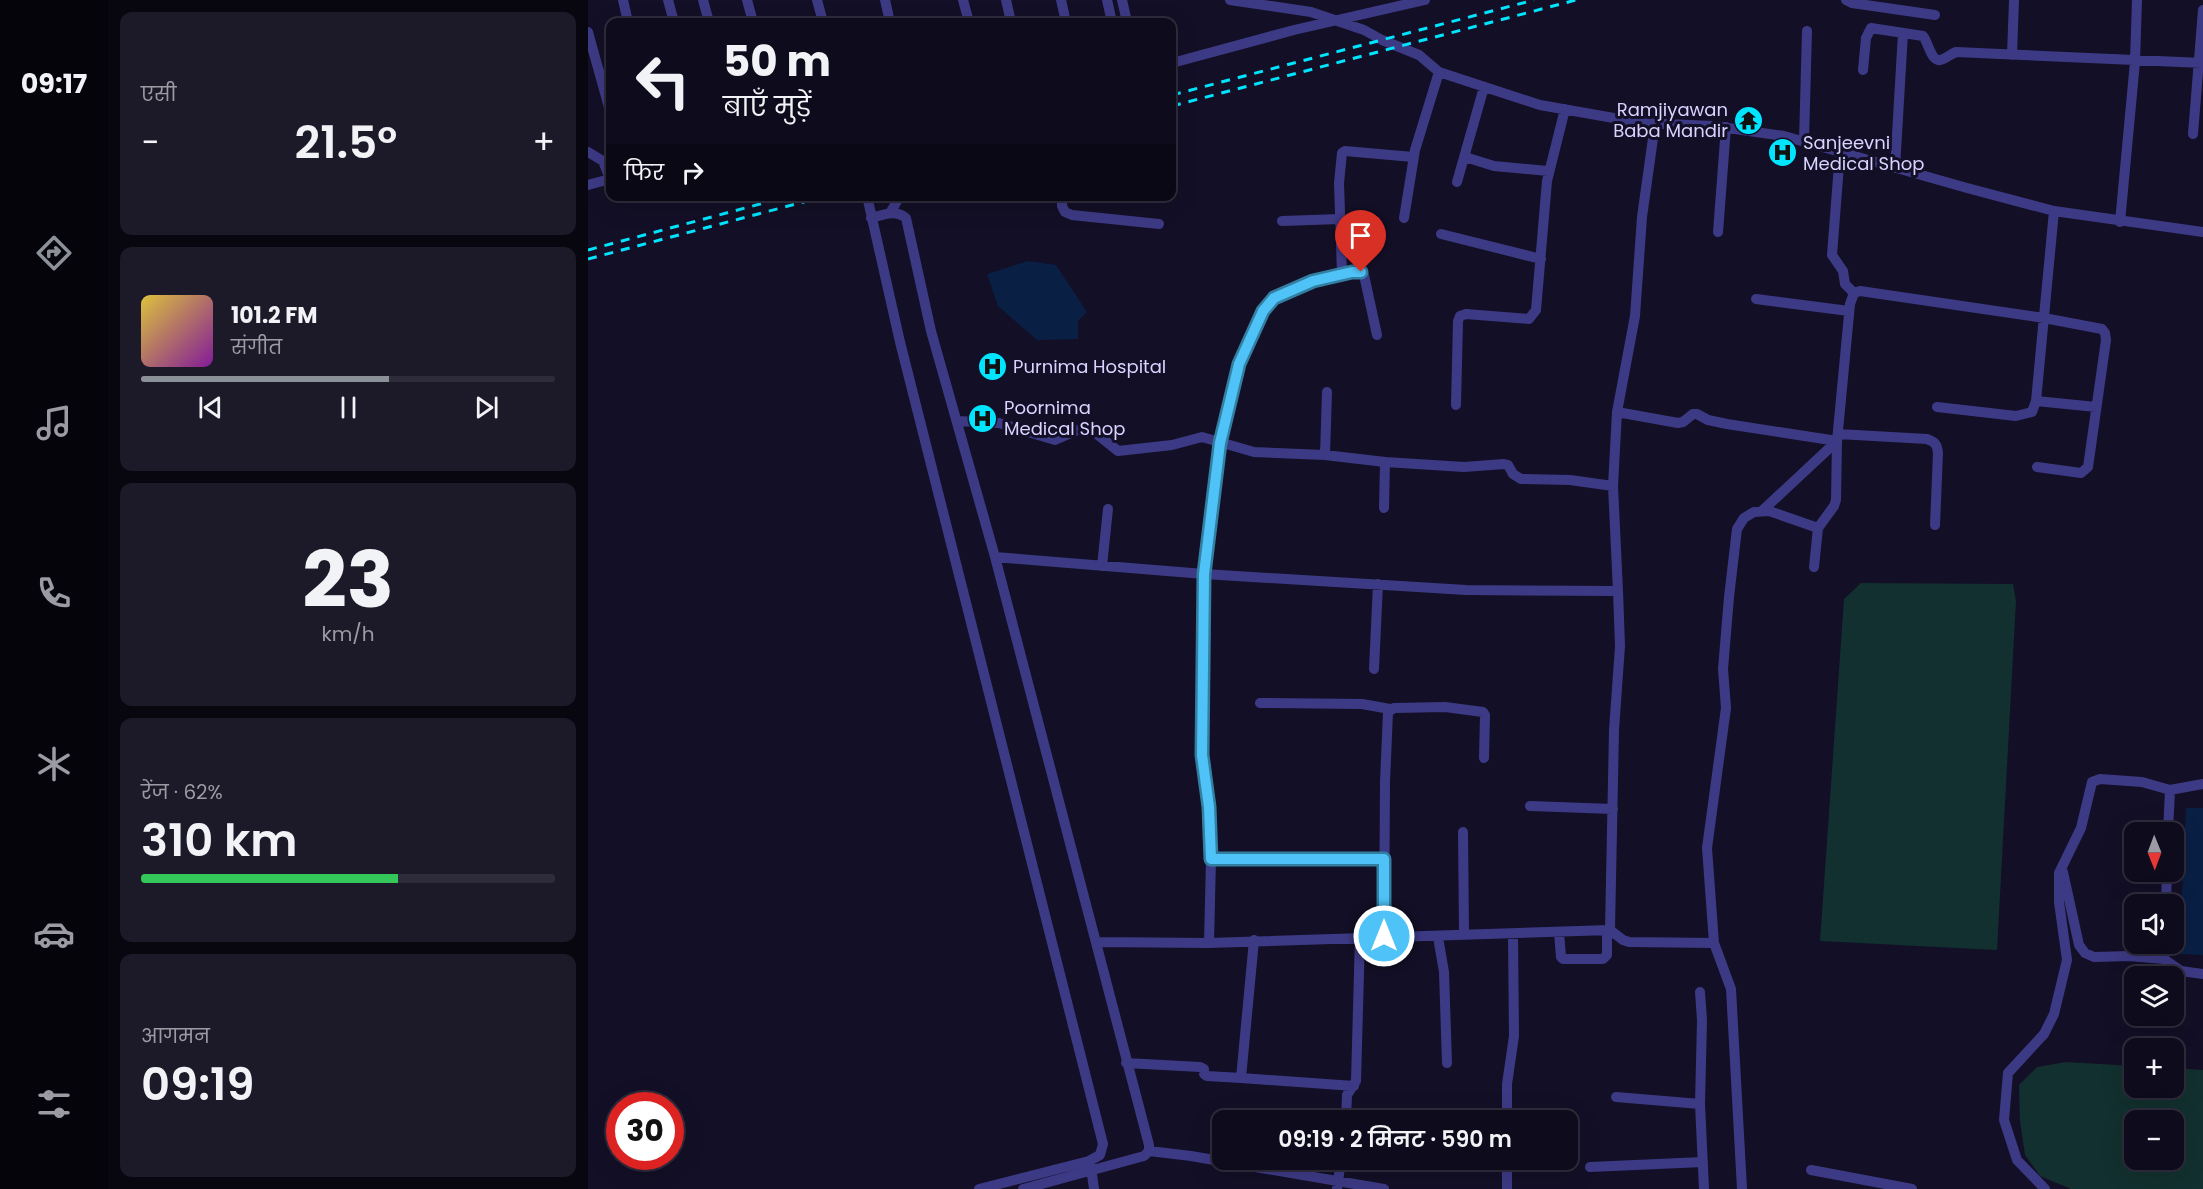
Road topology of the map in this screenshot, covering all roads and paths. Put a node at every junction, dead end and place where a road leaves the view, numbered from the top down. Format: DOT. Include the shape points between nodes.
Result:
graph roads {
  1 [pos="623,0"];
  2 [pos="668,0"];
  3 [pos="703,0"];
  4 [pos="747,0"];
  5 [pos="817,0"];
  6 [pos="885,0"];
  7 [pos="963,0"];
  8 [pos="1006,0"];
  9 [pos="1061,0"];
  10 [pos="1107,0"];
  11 [pos="1122,0"];
  12 [pos="1230,0"];
  13 [pos="1312,0"];
  14 [pos="1425,0"];
  15 [pos="1846,0"];
  16 [pos="2014,0"];
  17 [pos="2137,0"];
  18 [pos="1395,4"];
  19 [pos="2203,10"];
  20 [pos="1311,12"];
  21 [pos="1935,15"];
  22 [pos="627,18"];
  23 [pos="673,18"];
  24 [pos="709,18"];
  25 [pos="752,18"];
  26 [pos="822,18"];
  27 [pos="889,18"];
  28 [pos="968,18"];
  29 [pos="1010,18"];
  30 [pos="1065,18"];
  31 [pos="1111,18"];
  32 [pos="1126,18"];
  33 [pos="1336,21"];
  34 [pos="588,32"];
  35 [pos="1807,32"];
  36 [pos="1903,33"];
  37 [pos="2012,55"];
  38 [pos="1176,62"];
  39 [pos="2134,62"];
  40 [pos="2201,63"];
  41 [pos="1863,70"];
  42 [pos="1439,72"];
  43 [pos="1484,87"];
  44 [pos="606,97"];
  45 [pos="1565,110"];
  46 [pos="1655,124"];
  47 [pos="1726,127"];
  48 [pos="2193,134"];
  49 [pos="1804,141"];
  50 [pos="588,152"];
  51 [pos="1840,152"];
  52 [pos="1413,157"];
  53 [pos="1465,157"];
  54 [pos="1895,168"];
  55 [pos="606,169"];
  56 [pos="1548,171"];
  57 [pos="606,180"];
  58 [pos="1457,182"];
  59 [pos="588,185"];
  60 [pos="868,201"];
  61 [pos="897,201"];
  62 [pos="1062,201"];
  63 [pos="2054,211"];
  64 [pos="890,213"];
  65 [pos="871,218"];
  66 [pos="1404,218"];
  67 [pos="1340,219"];
  68 [pos="1282,221"];
  69 [pos="2120,222"];
  70 [pos="1159,224"];
  71 [pos="1718,232"];
  72 [pos="2203,232"];
  73 [pos="1442,234"];
  74 [pos="1541,259"];
  75 [pos="1342,274"];
  76 [pos="1854,293"];
  77 [pos="1756,300"];
  78 [pos="1849,311"];
  79 [pos="2044,318"];
  80 [pos="1377,335"];
  81 [pos="1327,392"];
  82 [pos="2036,401"];
  83 [pos="1456,405"];
  84 [pos="1937,407"];
  85 [pos="2096,407"];
  86 [pos="1617,412"];
  87 [pos="957,421"];
  88 [pos="1838,438"];
  89 [pos="1220,443"];
  90 [pos="1325,455"];
  91 [pos="1385,462"];
  92 [pos="2037,467"];
  93 [pos="1613,486"];
  94 [pos="1384,507"];
  95 [pos="1108,509"];
  96 [pos="1762,511"];
  97 [pos="1935,525"];
  98 [pos="1818,528"];
  99 [pos="995,557"];
  100 [pos="1102,566"];
  101 [pos="1814,567"];
  102 [pos="1204,574"];
  103 [pos="1378,584"];
  104 [pos="1618,591"];
  105 [pos="1374,669"];
  106 [pos="1260,703"];
  107 [pos="1390,709"];
  108 [pos="1484,758"];
  109 [pos="2203,784"];
  110 [pos="2170,790"];
  111 [pos="1530,806"];
  112 [pos="1613,809"];
  113 [pos="2168,822"];
  114 [pos="1463,832"];
  115 [pos="1211,859"];
  116 [pos="1384,859"];
  117 [pos="2062,866"];
  118 [pos="1609,930"];
  119 [pos="1559,932"];
  120 [pos="1464,933"];
  121 [pos="1513,934"];
  122 [pos="1384,936"];
  123 [pos="1360,937"];
  124 [pos="1438,937"];
  125 [pos="1254,940"];
  126 [pos="1096,942"];
  127 [pos="1209,943"];
  128 [pos="1714,943"];
  129 [pos="2164,954"];
  130 [pos="2164,959"];
  131 [pos="2203,974"];
  132 [pos="1700,992"];
  133 [pos="1126,1063"];
  134 [pos="1447,1063"];
  135 [pos="1241,1078"];
  136 [pos="1354,1086"];
  137 [pos="1616,1097"];
  138 [pos="1700,1104"];
  139 [pos="1346,1110"];
  140 [pos="1507,1110"];
  141 [pos="1149,1151"];
  142 [pos="1702,1162"];
  143 [pos="1091,1166"];
  144 [pos="1590,1167"];
  145 [pos="1339,1170"];
  146 [pos="1507,1170"];
  147 [pos="1811,1170"];
  148 [pos="1337,1185"];
  149 [pos="979,1189"];
  150 [pos="1023,1189"];
  151 [pos="1094,1189"];
  152 [pos="1384,1189"];
  153 [pos="1507,1189"];
  154 [pos="1704,1189"];
  155 [pos="1742,1189"];
  156 [pos="1912,1189"];
  157 [pos="2045,1189"];
  1 -- 22 [label="street"];
  2 -- 23 [label="street"];
  3 -- 24 [label="street"];
  4 -- 25 [label="street"];
  5 -- 26 [label="street"];
  6 -- 27 [label="street"];
  7 -- 28 [label="street"];
  8 -- 29 [label="street"];
  9 -- 30 [label="street"];
  10 -- 31 [label="street"];
  11 -- 32 [label="street"];
  12 -- 20 [label="street"];
  13 -- 20 [label="street"];
  14 -- 18 [label="street"];
  15 -- 21 [label="street"];
  16 -- 37 [label="street"];
  17 -- 39 [label="street"];
  18 -- 33 [label="street"];
  19 -- 40 [label="street"];
  20 -- 33 [label="street"];
  33 -- 38 [label="street"];
  33 -- 42 [label="street" via="1419,55"];
  34 -- 44 [label="street"];
  35 -- 49 [label="street"];
  36 -- 37 [label="street" via="1923,36 1936,60 1956,52"];
  36 -- 41 [label="street" via="1870,28"];
  36 -- 54 [label="street"];
  37 -- 39 [label="street"];
  39 -- 40 [label="street"];
  39 -- 69 [label="street"];
  40 -- 48 [label="street"];
  42 -- 43 [label="street"];
  42 -- 52 [label="street"];
  43 -- 45 [label="street"];
  43 -- 53 [label="street"];
  45 -- 46 [label="street"];
  45 -- 56 [label="street"];
  46 -- 47 [label="street"];
  46 -- 86 [label="street" via="1642,217 1635,316"];
  47 -- 49 [label="street"];
  47 -- 71 [label="street"];
  49 -- 51 [label="street"];
  50 -- 55 [label="street" via="603,161"];
  51 -- 54 [label="street"];
  51 -- 76 [label="street" via="1832,255 1843,271 1845,284"];
  52 -- 66 [label="street"];
  52 -- 67 [label="street" via="1342,153 1338,183"];
  53 -- 56 [label="street" via="1494,166"];
  53 -- 58 [label="street"];
  54 -- 63 [label="street"];
  56 -- 74 [label="street"];
  57 -- 59 [label="street"];
  60 -- 65 [label="street"];
  61 -- 64 [label="street"];
  62 -- 70 [label="street" via="1065,212 1072,215"];
  63 -- 69 [label="street"];
  63 -- 79 [label="street"];
  64 -- 65 [label="street"];
  64 -- 87 [label="street" via="906,218 931,331"];
  65 -- 143 [label="street" via="1103,1143"];
  67 -- 68 [label="street"];
  67 -- 75 [label="street"];
  69 -- 72 [label="street"];
  73 -- 74 [label="street"];
  74 -- 83 [label="street" via="1536,310 1529,319 1460,316"];
  75 -- 80 [label="street" via="1356,271 1364,275"];
  75 -- 89 [label="street" via="1306,284 1266,305 1239,364"];
  76 -- 78 [label="street"];
  76 -- 79 [label="street"];
  77 -- 78 [label="street"];
  78 -- 88 [label="street"];
  79 -- 82 [label="street"];
  79 -- 85 [label="street" via="2102,329 2105,333"];
  81 -- 90 [label="street"];
  82 -- 84 [label="street" via="2025,415"];
  82 -- 85 [label="street"];
  85 -- 92 [label="street" via="2086,471"];
  86 -- 88 [label="street" via="1678,423 1697,414 1728,424"];
  86 -- 93 [label="street"];
  87 -- 89 [label="street" via="999,423 1055,440 1087,426 1118,451 1202,437"];
  87 -- 99 [label="street"];
  88 -- 96 [label="street"];
  88 -- 97 [label="street" via="1934,441 1938,446"];
  88 -- 98 [label="street" via="1834,506"];
  89 -- 90 [label="street" via="1254,452"];
  89 -- 102 [label="street"];
  90 -- 91 [label="street"];
  91 -- 93 [label="street" via="1464,467 1504,464 1521,478"];
  91 -- 94 [label="street"];
  93 -- 104 [label="street"];
  95 -- 100 [label="street"];
  96 -- 98 [label="street"];
  96 -- 128 [label="street" via="1739,524 1729,597 1724,669 1726,708 1707,848"];
  98 -- 101 [label="street"];
  99 -- 100 [label="street"];
  99 -- 126 [label="street"];
  100 -- 102 [label="street"];
  102 -- 103 [label="street"];
  102 -- 115 [label="street" via="1202,755"];
  103 -- 104 [label="street" via="1466,590"];
  103 -- 105 [label="street"];
  104 -- 112 [label="street" via="1620,646"];
  106 -- 107 [label="street" via="1362,704"];
  107 -- 108 [label="street" via="1445,707 1483,712"];
  107 -- 116 [label="street"];
  109 -- 110 [label="street"];
  110 -- 113 [label="street"];
  110 -- 117 [label="street" via="2142,782 2092,782 2081,828"];
  111 -- 112 [label="street"];
  112 -- 118 [label="street"];
  114 -- 120 [label="street"];
  115 -- 116 [label="street"];
  115 -- 127 [label="street"];
  116 -- 122 [label="street"];
  117 -- 130 [label="street" via="2079,945 2085,953 2094,957"];
  117 -- 157 [label="street" via="2059,902 2067,960 2054,1014 2044,1034 2008,1073 2004,1120 2017,1160"];
  118 -- 119 [label="street"];
  118 -- 119 [label="street" via="1607,956 1603,959 1563,959"];
  118 -- 128 [label="street" via="1629,942"];
  119 -- 121 [label="street"];
  120 -- 121 [label="street"];
  120 -- 124 [label="street"];
  121 -- 140 [label="street" via="1514,1036"];
  122 -- 123 [label="street"];
  122 -- 124 [label="street"];
  123 -- 125 [label="street"];
  123 -- 136 [label="street"];
  124 -- 134 [label="street" via="1444,972"];
  125 -- 127 [label="street"];
  125 -- 135 [label="street"];
  126 -- 127 [label="street"];
  126 -- 133 [label="street"];
  128 -- 155 [label="street" via="1731,989"];
  129 -- 130 [label="street"];
  130 -- 131 [label="street" via="2181,971"];
  132 -- 138 [label="street"];
  133 -- 135 [label="street" via="1200,1067 1208,1076"];
  133 -- 141 [label="street"];
  135 -- 136 [label="street"];
  136 -- 139 [label="street" via="1347,1095"];
  137 -- 138 [label="street"];
  138 -- 142 [label="street"];
  141 -- 143 [label="street" via="1144,1156"];
  141 -- 148 [label="street"];
  142 -- 144 [label="street"];
  142 -- 154 [label="street"];
  143 -- 149 [label="street"];
  143 -- 150 [label="street"];
  143 -- 151 [label="street"];
  145 -- 148 [label="street"];
  146 -- 153 [label="street"];
  147 -- 156 [label="street"];
  148 -- 152 [label="street"];
}
